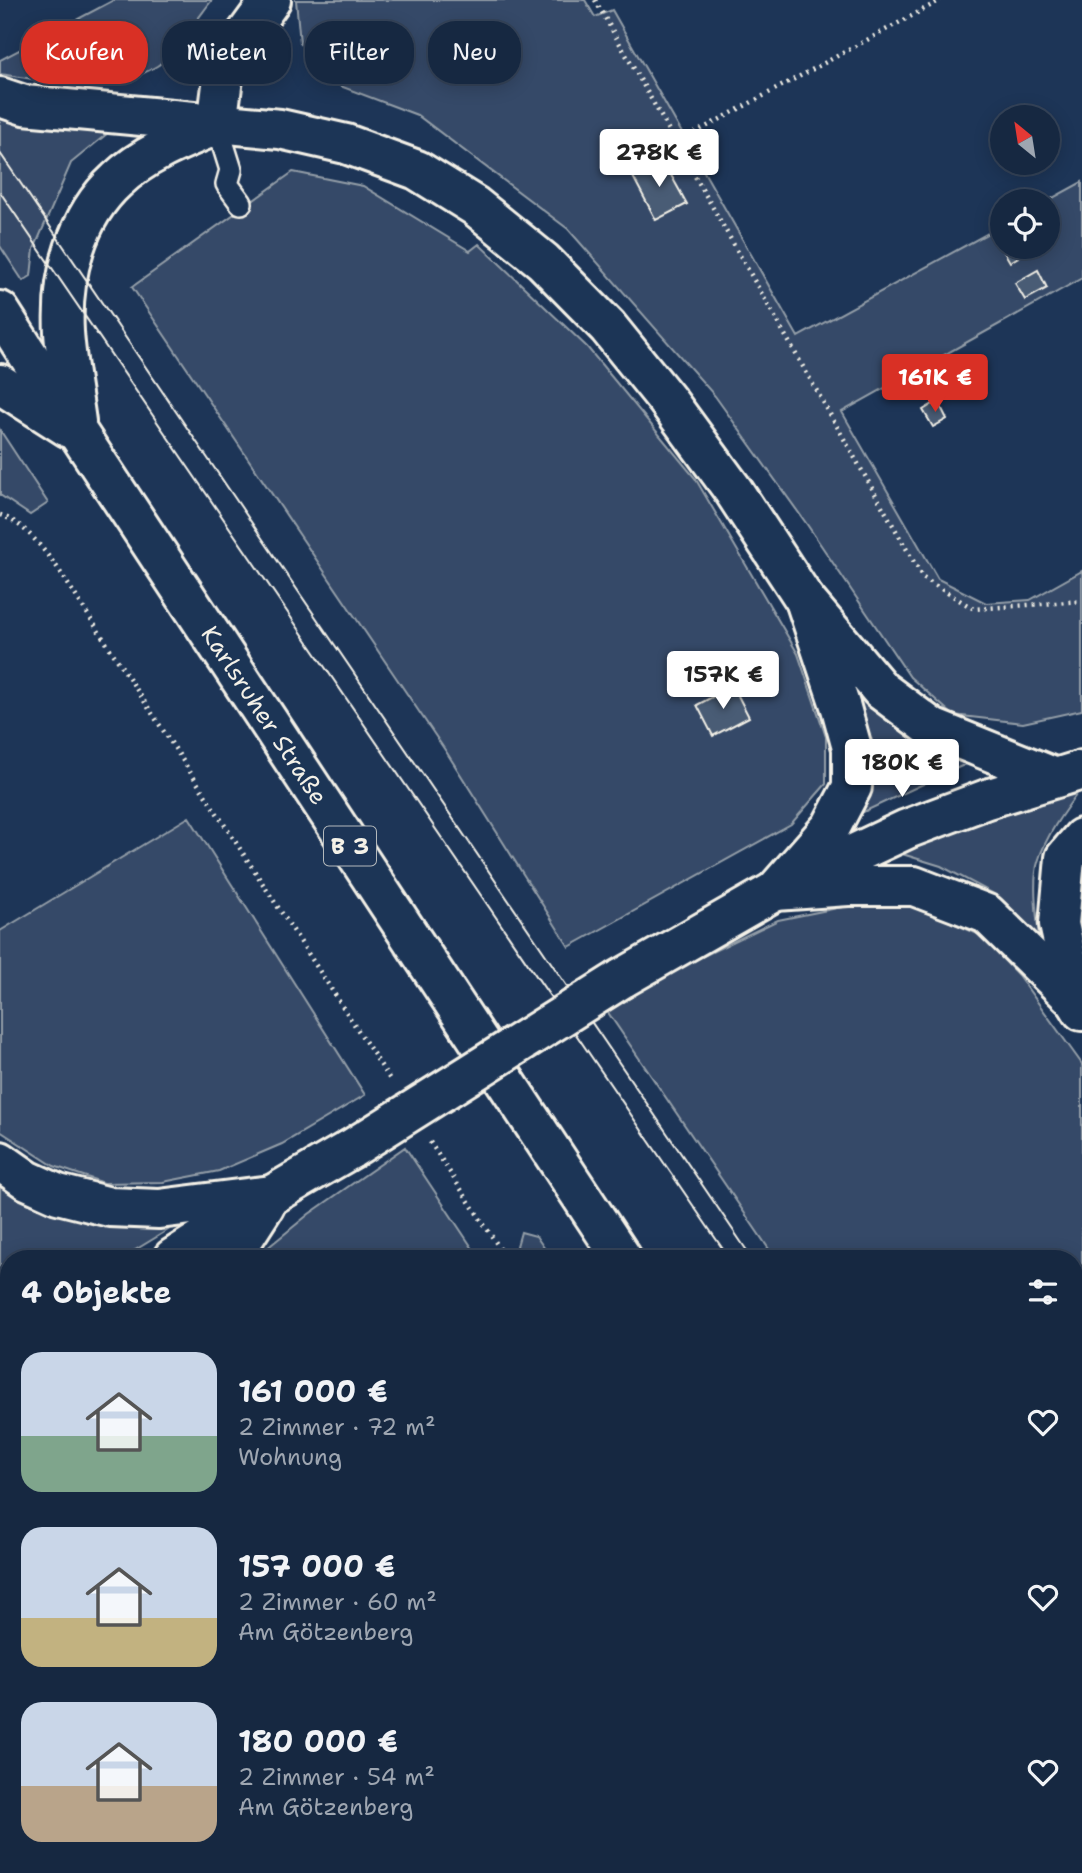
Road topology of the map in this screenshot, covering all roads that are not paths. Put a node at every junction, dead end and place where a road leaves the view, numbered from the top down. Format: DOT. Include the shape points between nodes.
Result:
graph roads {
  1 [pos="271,0"];
  2 [pos="0,97"];
  3 [pos="217,125"];
  4 [pos="241,203"];
  5 [pos="0,311"];
  6 [pos="0,384"];
  7 [pos="78,433"];
  8 [pos="805,600"];
  9 [pos="1069,774"];
  10 [pos="1082,838"];
  11 [pos="775,891"];
  12 [pos="1079,1006"];
  13 [pos="0,1161"];
  14 [pos="272,1195"];
  15 [pos="186,1250"];
  16 [pos="236,1250"];
  17 [pos="617,1250"];
  1 -- 3 [label="main road" via="244,37 223,78"];
  2 -- 3 [label="main road" via="24,105"];
  3 -- 4 [label="lane" via="231,170 227,184"];
  3 -- 7 [label="main road" via="144,159 117,180 90,211 71,258 66,289 64,331"];
  3 -- 8 [label="main road" via="280,129 346,144 417,170 514,237 608,327 667,400"];
  5 -- 7 [label="main road, Karlsruher Straße / B 3"];
  6 -- 7 [label="main road"];
  7 -- 17 [label="main road, Karlsruher Straße / B 3"];
  8 -- 9 [label="main road" via="881,690 932,728"];
  8 -- 11 [label="main road" via="852,748 852,787 831,827"];
  9 -- 11 [label="main road" via="907,829"];
  10 -- 12 [label="main road" via="1065,858 1059,924"];
  11 -- 12 [label="main road" via="914,886 987,914"];
  11 -- 14 [label="main road, bridge" via="621,979"];
  13 -- 14 [label="main road" via="58,1194 110,1207 159,1209"];
  14 -- 15 [label="main road"];
  14 -- 16 [label="main road"];
}
